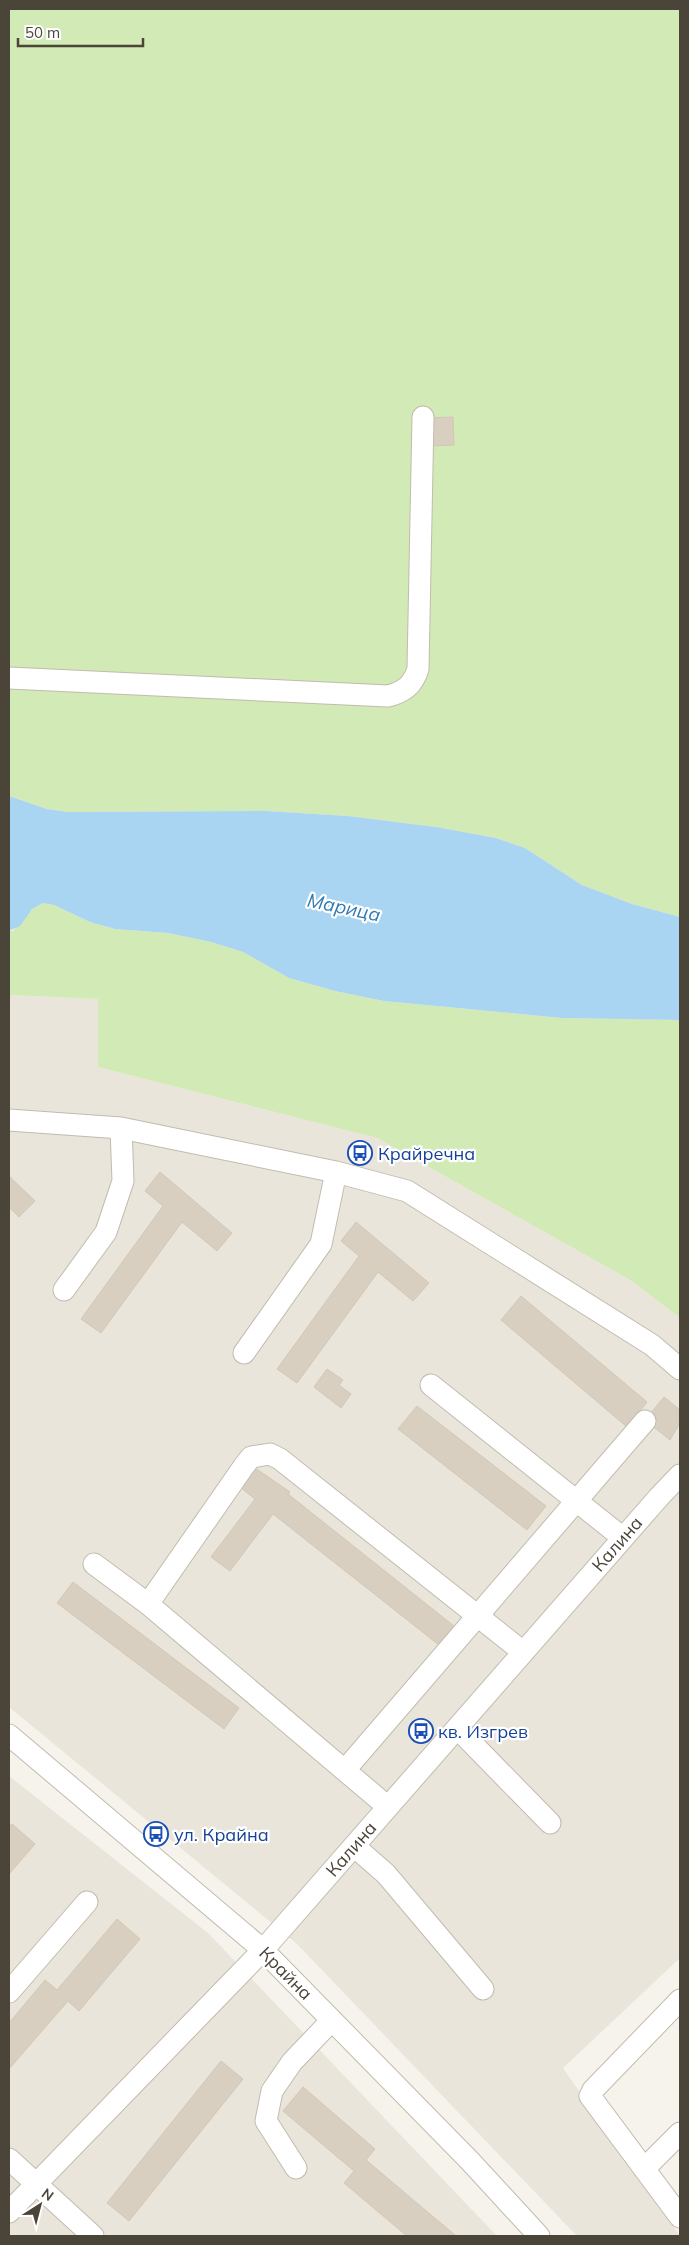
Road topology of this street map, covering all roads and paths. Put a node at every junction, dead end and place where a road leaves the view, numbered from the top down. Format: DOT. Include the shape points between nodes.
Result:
graph roads {
  1 [pos="423,417"];
  2 [pos="9,678"];
  3 [pos="9,1120"];
  4 [pos="121,1128"];
  5 [pos="336,1172"];
  6 [pos="64,1290"];
  7 [pos="244,1353"];
  8 [pos="680,1369"];
  9 [pos="431,1385"];
  10 [pos="645,1421"];
  11 [pos="680,1475"];
  12 [pos="576,1500"];
  13 [pos="623,1538"];
  14 [pos="94,1564"];
  15 [pos="148,1604"];
  16 [pos="477,1616"];
  17 [pos="523,1652"];
  18 [pos="457,1728"];
  19 [pos="9,1735"];
  20 [pos="344,1770"];
  21 [pos="388,1807"];
  22 [pos="550,1823"];
  23 [pos="354,1846"];
  24 [pos="87,1902"];
  25 [pos="264,1950"];
  26 [pos="483,1990"];
  27 [pos="9,1992"];
  28 [pos="680,2000"];
  29 [pos="332,2020"];
  30 [pos="680,2133"];
  31 [pos="9,2159"];
  32 [pos="296,2168"];
  33 [pos="644,2169"];
  34 [pos="37,2184"];
  35 [pos="9,2212"];
  36 [pos="680,2217"];
  37 [pos="93,2236"];
  38 [pos="539,2236"];
  1 -- 2 [label="street" via="418,669 414,681 402,692 388,696"];
  3 -- 4 [label="street"];
  4 -- 5 [label="street"];
  4 -- 6 [label="street" via="123,1181 106,1232"];
  5 -- 7 [label="street" via="321,1244"];
  5 -- 8 [label="street" via="407,1191 652,1345"];
  9 -- 12 [label="street"];
  10 -- 12 [label="street"];
  11 -- 13 [label="street, Калина"];
  12 -- 13 [label="street"];
  12 -- 16 [label="street"];
  13 -- 17 [label="street, Калина"];
  14 -- 15 [label="street"];
  15 -- 16 [label="street" via="251,1457 270,1454"];
  15 -- 20 [label="street"];
  16 -- 17 [label="street"];
  16 -- 20 [label="street"];
  17 -- 18 [label="street, Калина"];
  18 -- 21 [label="street, Калина"];
  18 -- 22 [label="street"];
  19 -- 25 [label="street, Крайна"];
  20 -- 21 [label="street"];
  21 -- 23 [label="street, Калина"];
  23 -- 25 [label="street, Калина"];
  23 -- 26 [label="street" via="386,1874"];
  24 -- 27 [label="street"];
  25 -- 29 [label="street, Крайна"];
  25 -- 34 [label="street, Калина"];
  28 -- 33 [label="street" via="590,2096"];
  29 -- 32 [label="street" via="292,2062 272,2092 266,2122"];
  29 -- 38 [label="street, Крайна"];
  30 -- 33 [label="street"];
  31 -- 34 [label="street"];
  33 -- 36 [label="street"];
  34 -- 35 [label="street, Калина"];
  34 -- 37 [label="street"];
}
